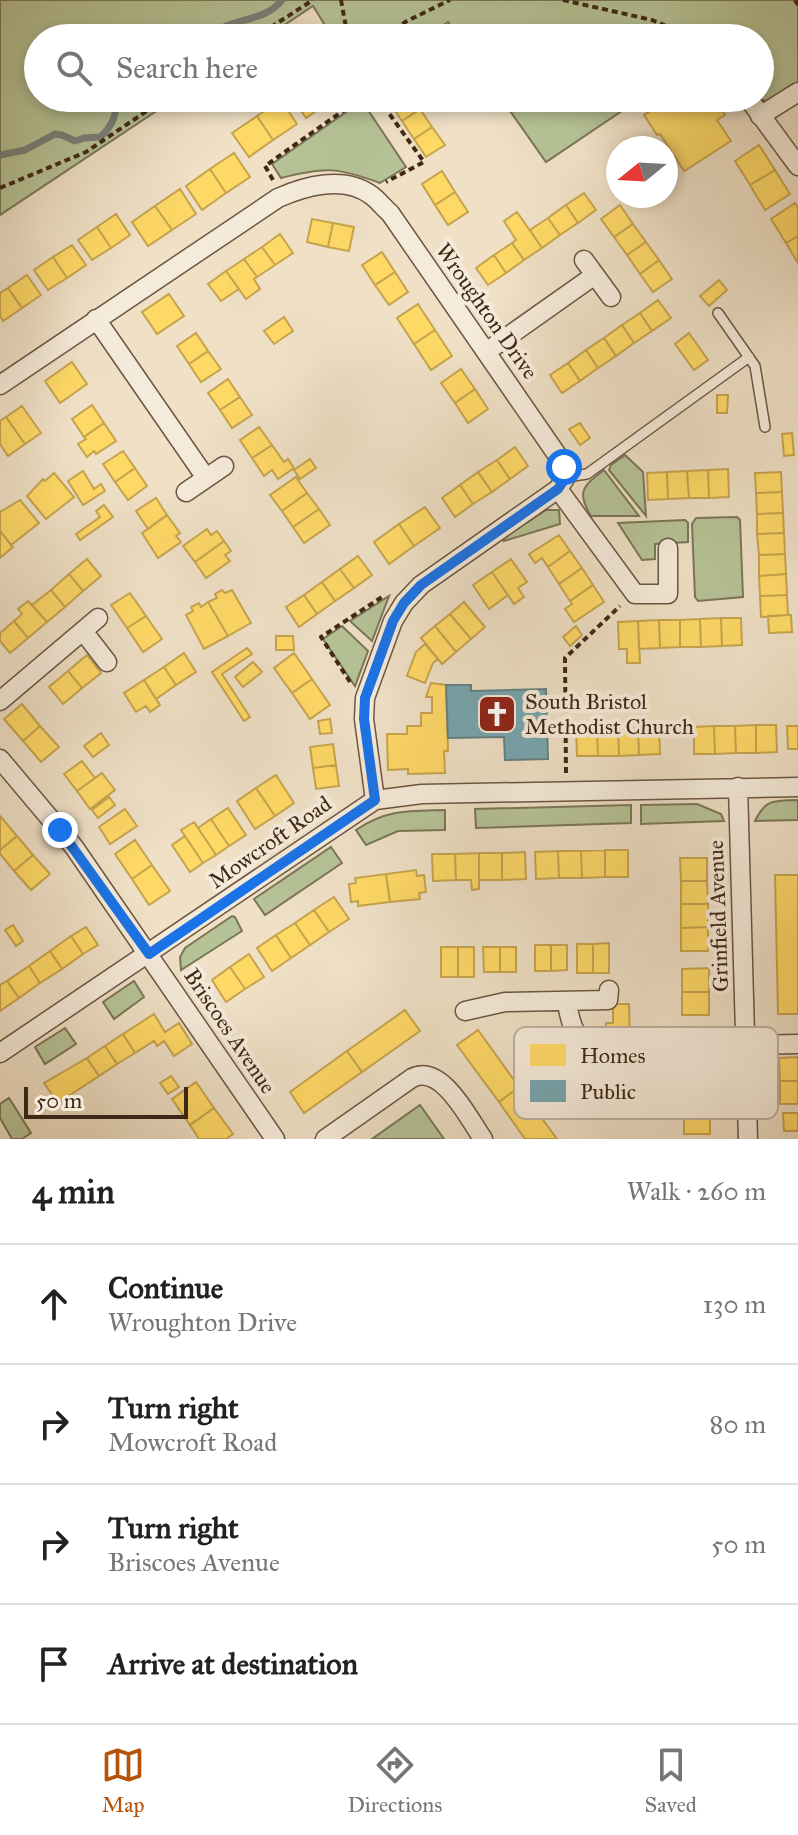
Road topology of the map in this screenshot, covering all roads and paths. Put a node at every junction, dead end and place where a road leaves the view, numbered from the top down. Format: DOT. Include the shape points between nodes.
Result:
graph roads {
  1 [pos="313,0"];
  2 [pos="341,0"];
  3 [pos="450,0"];
  4 [pos="563,0"];
  5 [pos="276,24"];
  6 [pos="345,24"];
  7 [pos="403,24"];
  8 [pos="661,24"];
  9 [pos="798,92"];
  10 [pos="774,107"];
  11 [pos="145,112"];
  12 [pos="341,112"];
  13 [pos="388,112"];
  14 [pos="757,112"];
  15 [pos="766,112"];
  16 [pos="760,116"];
  17 [pos="798,166"];
  18 [pos="0,188"];
  19 [pos="370,193"];
  20 [pos="283,196"];
  21 [pos="611,297"];
  22 [pos="718,313"];
  23 [pos="96,319"];
  24 [pos="486,352"];
  25 [pos="749,357"];
  26 [pos="0,385"];
  27 [pos="765,427"];
  28 [pos="224,466"];
  29 [pos="206,478"];
  30 [pos="562,483"];
  31 [pos="186,492"];
  32 [pos="668,548"];
  33 [pos="634,593"];
  34 [pos="404,603"];
  35 [pos="98,618"];
  36 [pos="83,631"];
  37 [pos="107,662"];
  38 [pos="0,701"];
  39 [pos="365,705"];
  40 [pos="0,759"];
  41 [pos="738,787"];
  42 [pos="798,787"];
  43 [pos="566,791"];
  44 [pos="375,800"];
  45 [pos="149,954"];
  46 [pos="609,990"];
  47 [pos="567,1001"];
  48 [pos="465,1011"];
  49 [pos="573,1027"];
  50 [pos="745,1027"];
  51 [pos="798,1044"];
  52 [pos="778,1046"];
  53 [pos="0,1053"];
  54 [pos="748,1119"];
  55 [pos="275,1139"];
  56 [pos="325,1139"];
  57 [pos="483,1139"];
  58 [pos="748,1139"];
  1 -- 5 [label="path"];
  2 -- 6 [label="path"];
  3 -- 7 [label="path"];
  4 -- 8 [label="path"];
  9 -- 10 [label="street"];
  11 -- 18 [label="path" via="86,152"];
  12 -- 20 [label="path" via="265,166"];
  13 -- 19 [label="path" via="424,162"];
  14 -- 16 [label="street"];
  15 -- 16 [label="street"];
  16 -- 17 [label="street"];
  19 -- 20 [label="street" via="317,185"];
  19 -- 24 [label="street, Wroughton Drive" via="390,213"];
  20 -- 23 [label="street"];
  21 -- 24 [label="street" via="590,267"];
  22 -- 25 [label="lane"];
  23 -- 26 [label="street"];
  23 -- 29 [label="street"];
  24 -- 30 [label="street, Wroughton Drive" via="562,462"];
  25 -- 27 [label="lane" via="757,373"];
  25 -- 30 [label="lane" via="587,474"];
  28 -- 29 [label="street"];
  29 -- 31 [label="street"];
  30 -- 33 [label="street, Wroughton Drive"];
  30 -- 34 [label="street" via="421,585"];
  32 -- 33 [label="street" via="668,594"];
  33 -- 43 [label="path" via="565,658"];
  34 -- 39 [label="street"];
  34 -- 39 [label="path" via="390,591 321,637"];
  35 -- 36 [label="street"];
  36 -- 37 [label="street"];
  36 -- 38 [label="street"];
  39 -- 44 [label="street"];
  40 -- 45 [label="street, Briscoes Avenue" via="74,847"];
  41 -- 42 [label="street, Mowcroft Road"];
  41 -- 43 [label="street, Mowcroft Road"];
  41 -- 50 [label="street, Grinfield Avenue"];
  43 -- 44 [label="street, Mowcroft Road"];
  44 -- 45 [label="street, Mowcroft Road"];
  45 -- 53 [label="street, Mowcroft Road"];
  45 -- 55 [label="street, Briscoes Avenue"];
  46 -- 47 [label="street" via="608,1000"];
  47 -- 48 [label="street" via="505,1002"];
  47 -- 49 [label="street"];
  51 -- 52 [label="street"];
  54 -- 58 [label="street, Grinfield Avenue"];
  56 -- 57 [label="street" via="423,1074 447,1088"];
}
